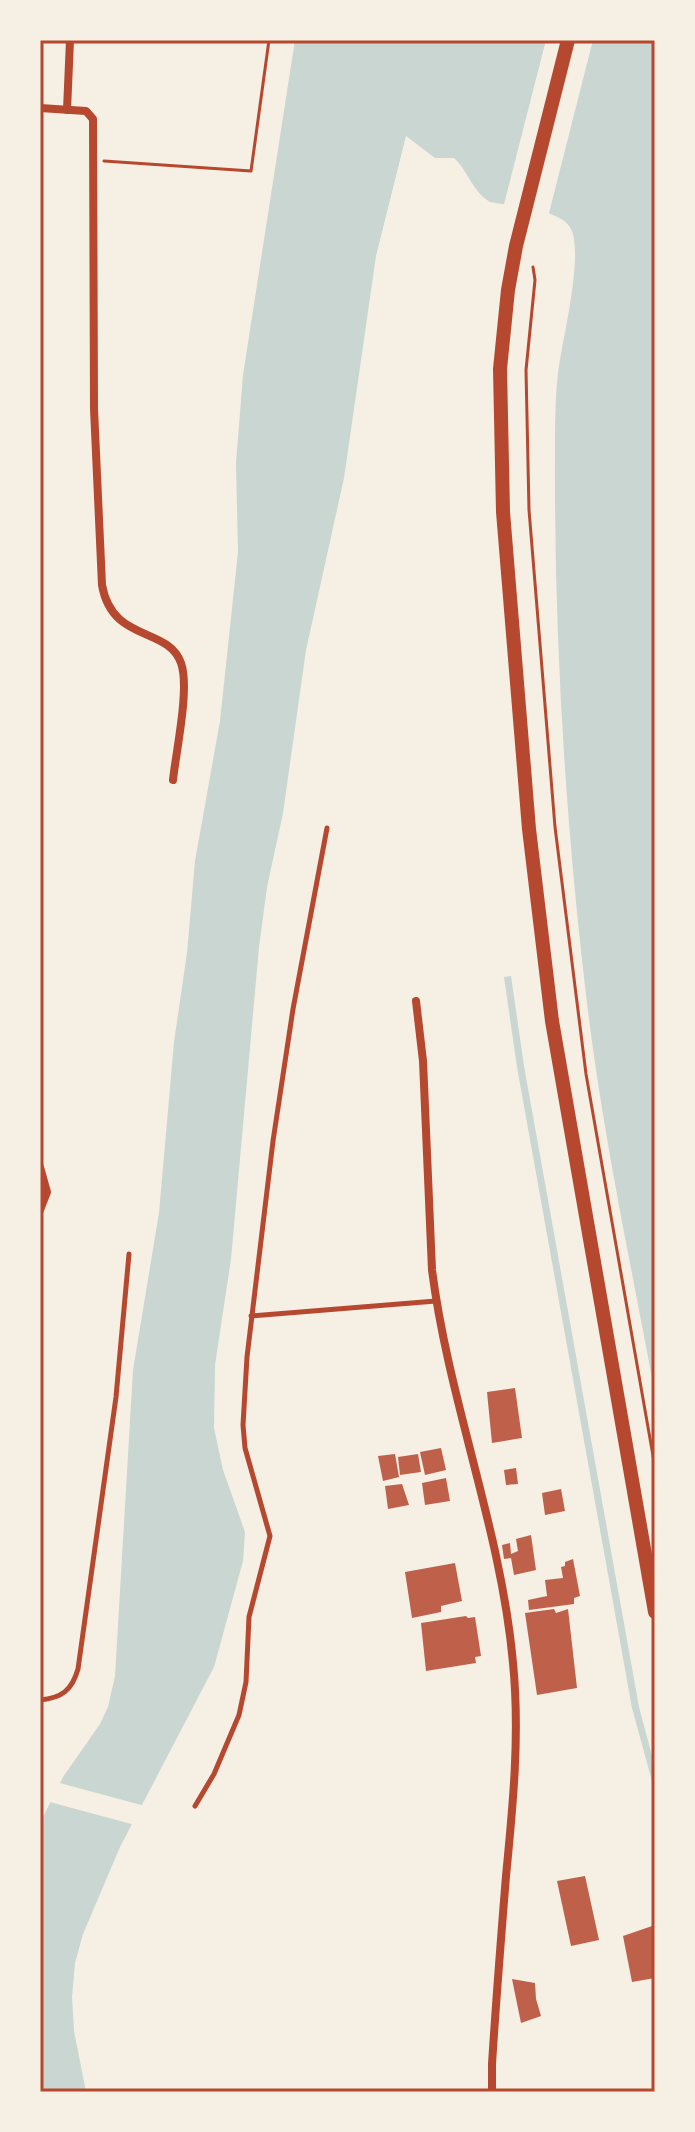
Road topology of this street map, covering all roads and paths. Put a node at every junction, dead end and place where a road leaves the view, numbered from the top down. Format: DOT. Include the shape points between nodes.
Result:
graph roads {
  1 [pos="70,40"];
  2 [pos="269,40"];
  3 [pos="568,40"];
  4 [pos="40,108"];
  5 [pos="67,110"];
  6 [pos="93,160"];
  7 [pos="533,267"];
  8 [pos="173,780"];
  9 [pos="327,828"];
  10 [pos="416,1001"];
  11 [pos="40,1167"];
  12 [pos="40,1210"];
  13 [pos="129,1254"];
  14 [pos="436,1301"];
  15 [pos="251,1316"];
  16 [pos="655,1467"];
  17 [pos="655,1612"];
  18 [pos="40,1700"];
  19 [pos="195,1806"];
  20 [pos="492,2092"];
  1 -- 5 [label="street"];
  2 -- 6 [label="path" via="251,171"];
  3 -- 17 [label="main road" via="516,246 502,328 503,512 529,829 560,1078"];
  4 -- 5 [label="street"];
  5 -- 6 [label="street" via="91,114"];
  6 -- 8 [label="street" via="94,436 102,585 116,618 171,649 181,663 184,685"];
  7 -- 16 [label="path" via="526,370 529,510 555,827 586,1074"];
  9 -- 15 [label="lane" via="293,1009"];
  10 -- 14 [label="street"];
  11 -- 12 [label="street" via="47,1192"];
  13 -- 18 [label="lane" via="116,1397 78,1669 66,1693"];
  14 -- 15 [label="lane"];
  14 -- 20 [label="street" via="488,1518 513,1661 515,1762"];
  15 -- 19 [label="lane" via="243,1425 252,1479 270,1536 249,1617 239,1715"];
}
